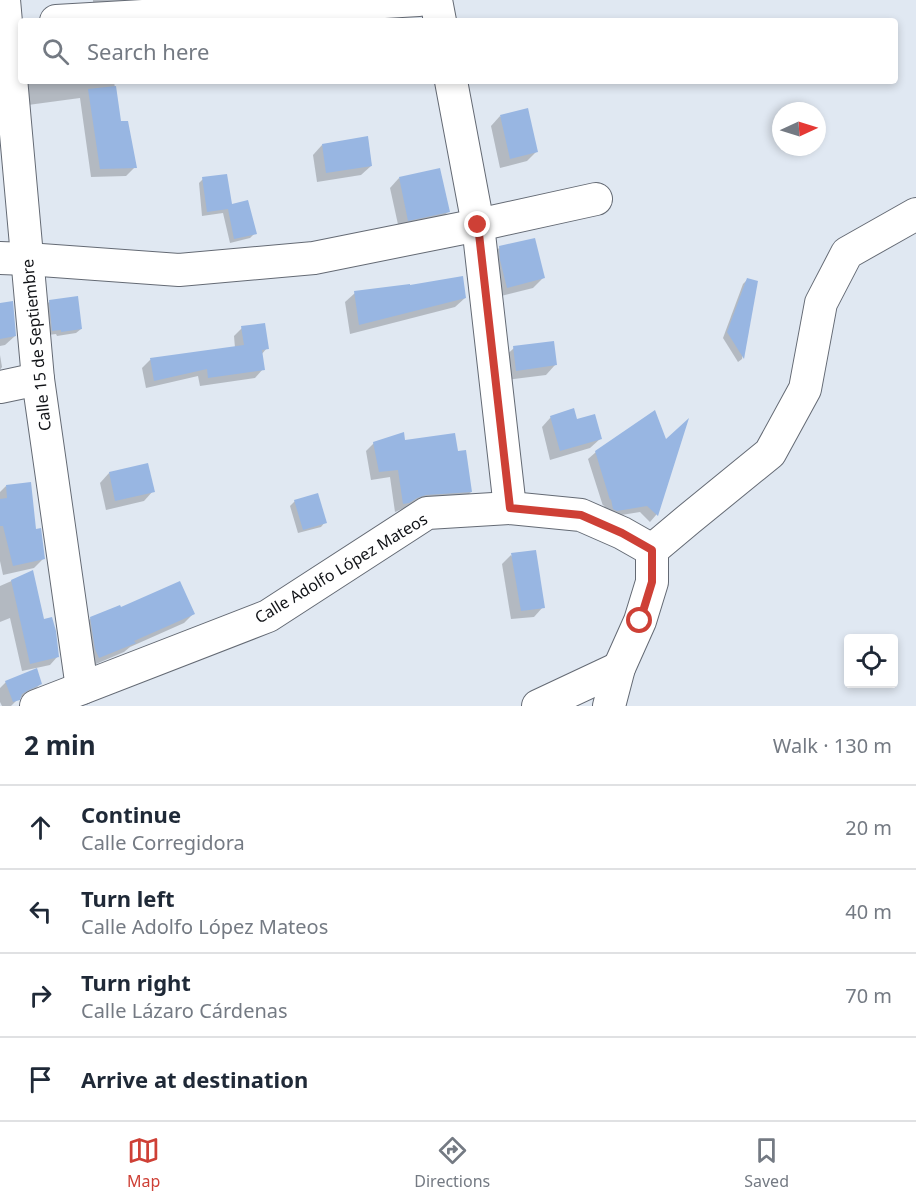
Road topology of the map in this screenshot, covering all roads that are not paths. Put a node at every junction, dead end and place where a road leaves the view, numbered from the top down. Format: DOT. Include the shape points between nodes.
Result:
graph roads {
  1 [pos="419,0"];
  2 [pos="436,0"];
  3 [pos="8,18"];
  4 [pos="108,18"];
  5 [pos="439,18"];
  6 [pos="452,84"];
  7 [pos="596,199"];
  8 [pos="916,214"];
  9 [pos="478,225"];
  10 [pos="14,259"];
  11 [pos="38,379"];
  12 [pos="0,387"];
  13 [pos="510,508"];
  14 [pos="652,550"];
  15 [pos="619,668"];
  16 [pos="82,688"];
  17 [pos="36,706"];
  18 [pos="538,706"];
  19 [pos="609,706"];
  1 -- 4 [label="street"];
  2 -- 5 [label="street"];
  3 -- 10 [label="street, Calle 15 de Septiembre"];
  6 -- 9 [label="street"];
  7 -- 9 [label="street"];
  8 -- 14 [label="street" via="847,253 821,303 805,389 770,453"];
  9 -- 10 [label="street" via="314,258 179,270"];
  9 -- 13 [label="street"];
  10 -- 11 [label="street, Calle 15 de Septiembre"];
  11 -- 12 [label="street"];
  11 -- 16 [label="street, Calle 15 de Septiembre"];
  13 -- 14 [label="street, Calle Adolfo López Mateos" via="581,515"];
  13 -- 16 [label="street, Calle Adolfo López Mateos" via="427,513 268,616"];
  14 -- 15 [label="street" via="652,582"];
  15 -- 18 [label="street"];
  15 -- 19 [label="street"];
  16 -- 17 [label="street, Calle Adolfo López Mateos"];
}
